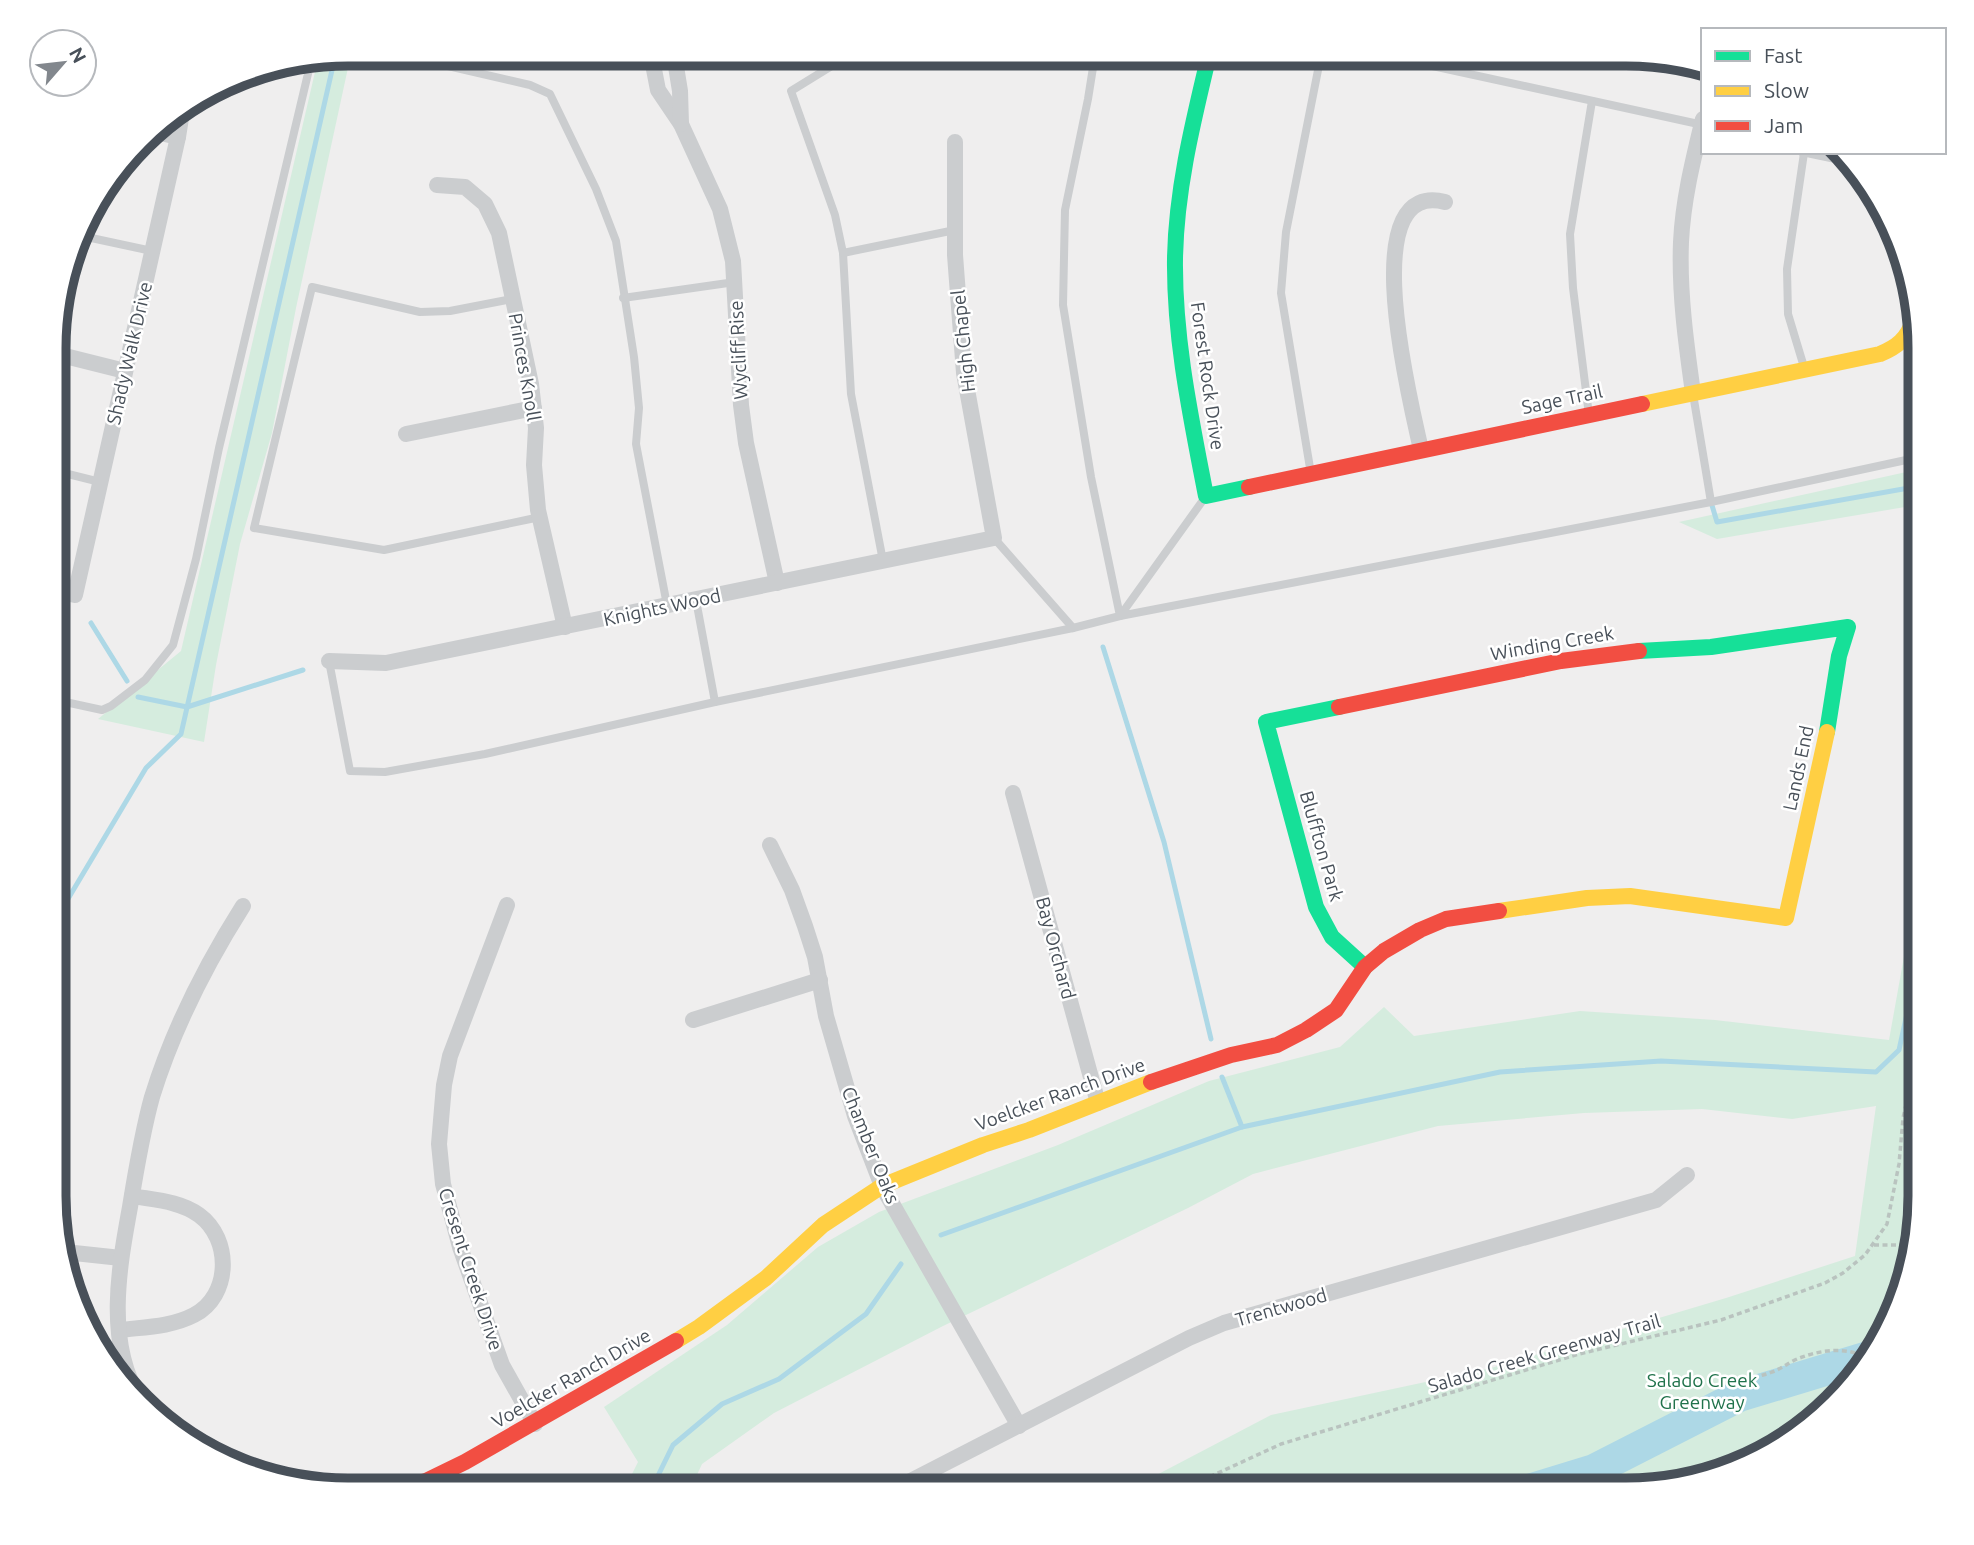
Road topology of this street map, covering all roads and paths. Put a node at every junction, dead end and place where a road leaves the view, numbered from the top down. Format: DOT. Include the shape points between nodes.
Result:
graph roads {
  1 [pos="448,66"];
  2 [pos="653,66"];
  3 [pos="676,66"];
  4 [pos="832,66"];
  5 [pos="1092,66"];
  6 [pos="1207,66"];
  7 [pos="1319,66"];
  8 [pos="1431,66"];
  9 [pos="309,70"];
  10 [pos="1592,102"];
  11 [pos="180,123"];
  12 [pos="1701,123"];
  13 [pos="681,124"];
  14 [pos="1701,127"];
  15 [pos="166,134"];
  16 [pos="178,137"];
  17 [pos="955,142"];
  18 [pos="1803,154"];
  19 [pos="1808,154"];
  20 [pos="1833,159"];
  21 [pos="438,185"];
  22 [pos="1445,202"];
  23 [pos="955,230"];
  24 [pos="90,238"];
  25 [pos="152,251"];
  26 [pos="843,253"];
  27 [pos="735,282"];
  28 [pos="623,298"];
  29 [pos="513,299"];
  30 [pos="1907,335"];
  31 [pos="66,356"];
  32 [pos="1805,370"];
  33 [pos="125,371"];
  34 [pos="1693,393"];
  35 [pos="534,408"];
  36 [pos="1590,415"];
  37 [pos="407,434"];
  38 [pos="1421,450"];
  39 [pos="1908,460"];
  40 [pos="66,473"];
  41 [pos="1311,474"];
  42 [pos="100,482"];
  43 [pos="1206,496"];
  44 [pos="1711,502"];
  45 [pos="540,517"];
  46 [pos="994,538"];
  47 [pos="883,561"];
  48 [pos="777,583"];
  49 [pos="66,593"];
  50 [pos="696,600"];
  51 [pos="667,606"];
  52 [pos="1120,616"];
  53 [pos="1848,626"];
  54 [pos="565,627"];
  55 [pos="1073,628"];
  56 [pos="329,661"];
  57 [pos="66,702"];
  58 [pos="715,702"];
  59 [pos="1266,722"];
  60 [pos="1013,793"];
  61 [pos="769,845"];
  62 [pos="508,905"];
  63 [pos="243,906"];
  64 [pos="1786,918"];
  65 [pos="1365,967"];
  66 [pos="820,980"];
  67 [pos="694,1020"];
  68 [pos="1908,1096"];
  69 [pos="1098,1103"];
  70 [pos="1687,1175"];
  71 [pos="883,1186"];
  72 [pos="131,1196"];
  73 [pos="1874,1245"];
  74 [pos="1903,1245"];
  75 [pos="72,1253"];
  76 [pos="121,1258"];
  77 [pos="120,1330"];
  78 [pos="1859,1354"];
  79 [pos="128,1372"];
  80 [pos="1728,1379"];
  81 [pos="535,1424"];
  82 [pos="1019,1426"];
  83 [pos="430,1478"];
  84 [pos="917,1478"];
  85 [pos="1206,1478"];
  1 -- 28 [label="lane" via="550,94 616,241"];
  2 -- 13 [label="street, Wycliff Rise" via="658,90"];
  3 -- 13 [label="street, Wycliff Rise"];
  4 -- 26 [label="lane" via="791,92 835,215"];
  5 -- 52 [label="lane" via="1065,210 1063,306"];
  6 -- 43 [label="street, Forest Rock Drive" via="1179,195 1175,259 1185,389"];
  7 -- 41 [label="lane" via="1286,232 1281,293"];
  8 -- 10 [label="lane"];
  9 -- 57 [label="lane" via="173,645 145,680 111,706 102,710"];
  10 -- 12 [label="lane"];
  10 -- 36 [label="lane" via="1570,234"];
  11 -- 16 [label="street, Shady Walk Drive"];
  13 -- 27 [label="street, Wycliff Rise" via="720,209"];
  14 -- 34 [label="street" via="1681,241 1681,293"];
  15 -- 16 [label="street"];
  16 -- 25 [label="street, Shady Walk Drive"];
  17 -- 23 [label="street, High Chapel"];
  18 -- 32 [label="lane" via="1787,268 1788,314"];
  19 -- 20 [label="lane"];
  21 -- 29 [label="street, Princes Knoll" via="465,187 485,204 499,233"];
  22 -- 38 [label="street" via="1434,199 1418,204 1401,226 1396,246 1398,336"];
  23 -- 26 [label="lane"];
  23 -- 46 [label="street, High Chapel" via="964,373"];
  24 -- 25 [label="lane"];
  25 -- 33 [label="street, Shady Walk Drive"];
  26 -- 47 [label="lane" via="851,394"];
  27 -- 28 [label="lane"];
  27 -- 48 [label="street, Wycliff Rise" via="746,443"];
  28 -- 51 [label="lane" via="638,395 636,444"];
  29 -- 35 [label="street, Princes Knoll"];
  29 -- 45 [label="lane" via="419,312 312,287 254,528 384,550"];
  30 -- 32 [label="street, Sage Trail" via="1899,346 1880,354"];
  31 -- 33 [label="street"];
  32 -- 34 [label="street, Sage Trail"];
  33 -- 42 [label="street, Shady Walk Drive"];
  34 -- 36 [label="street, Sage Trail"];
  34 -- 44 [label="lane"];
  35 -- 37 [label="street"];
  35 -- 45 [label="street, Princes Knoll"];
  36 -- 38 [label="street, Sage Trail"];
  38 -- 41 [label="street, Sage Trail"];
  39 -- 44 [label="lane"];
  40 -- 42 [label="lane"];
  41 -- 43 [label="street, Sage Trail"];
  42 -- 49 [label="street, Shady Walk Drive" via="75,595"];
  43 -- 52 [label="lane"];
  44 -- 52 [label="lane"];
  45 -- 54 [label="street, Princes Knoll"];
  46 -- 47 [label="street, Knights Wood"];
  46 -- 55 [label="lane"];
  47 -- 48 [label="street, Knights Wood"];
  48 -- 50 [label="street, Knights Wood"];
  50 -- 51 [label="street, Knights Wood"];
  50 -- 58 [label="lane"];
  51 -- 54 [label="street, Knights Wood"];
  52 -- 55 [label="lane"];
  53 -- 59 [label="street, Winding Creek" via="1711,647 1572,659"];
  53 -- 64 [label="street, Lands End"];
  54 -- 56 [label="street, Knights Wood" via="386,663"];
  55 -- 58 [label="lane"];
  56 -- 58 [label="lane" via="349,771 384,772 485,754"];
  59 -- 65 [label="street, Bluffton Park" via="1316,907 1332,937"];
  60 -- 69 [label="street, Bay Orchard"];
  61 -- 66 [label="street, Chamber Oaks" via="792,890"];
  62 -- 81 [label="street, Cresent Creek Drive" via="450,1056 439,1144 443,1184 460,1247 502,1365"];
  63 -- 72 [label="street" via="199,981 174,1037 152,1097"];
  64 -- 65 [label="street, Voelcker Ranch Drive" via="1630,896 1587,898 1446,919 1384,951"];
  65 -- 69 [label="street, Voelcker Ranch Drive" via="1336,1010 1277,1045 1181,1071"];
  66 -- 67 [label="street"];
  66 -- 71 [label="street, Chamber Oaks" via="855,1116"];
  68 -- 73 [label="path" via="1887,1224"];
  69 -- 71 [label="street, Voelcker Ranch Drive"];
  70 -- 82 [label="street, Trentwood" via="1656,1200 1224,1323"];
  71 -- 81 [label="street, Voelcker Ranch Drive" via="822,1225 765,1278 699,1327"];
  71 -- 82 [label="street, Chamber Oaks"];
  72 -- 76 [label="street"];
  72 -- 77 [label="street" via="181,1205 200,1215 220,1245 222,1278 216,1294 196,1314 165,1325"];
  73 -- 74 [label="path"];
  73 -- 85 [label="path, Salado Creek Greenway Trail" via="1843,1273 1721,1320 1578,1354 1281,1444"];
  75 -- 76 [label="street"];
  76 -- 77 [label="street"];
  77 -- 79 [label="street"];
  78 -- 80 [label="path" via="1841,1349 1799,1358 1751,1379"];
  81 -- 83 [label="street, Voelcker Ranch Drive"];
  82 -- 84 [label="street, Trentwood"];
}
